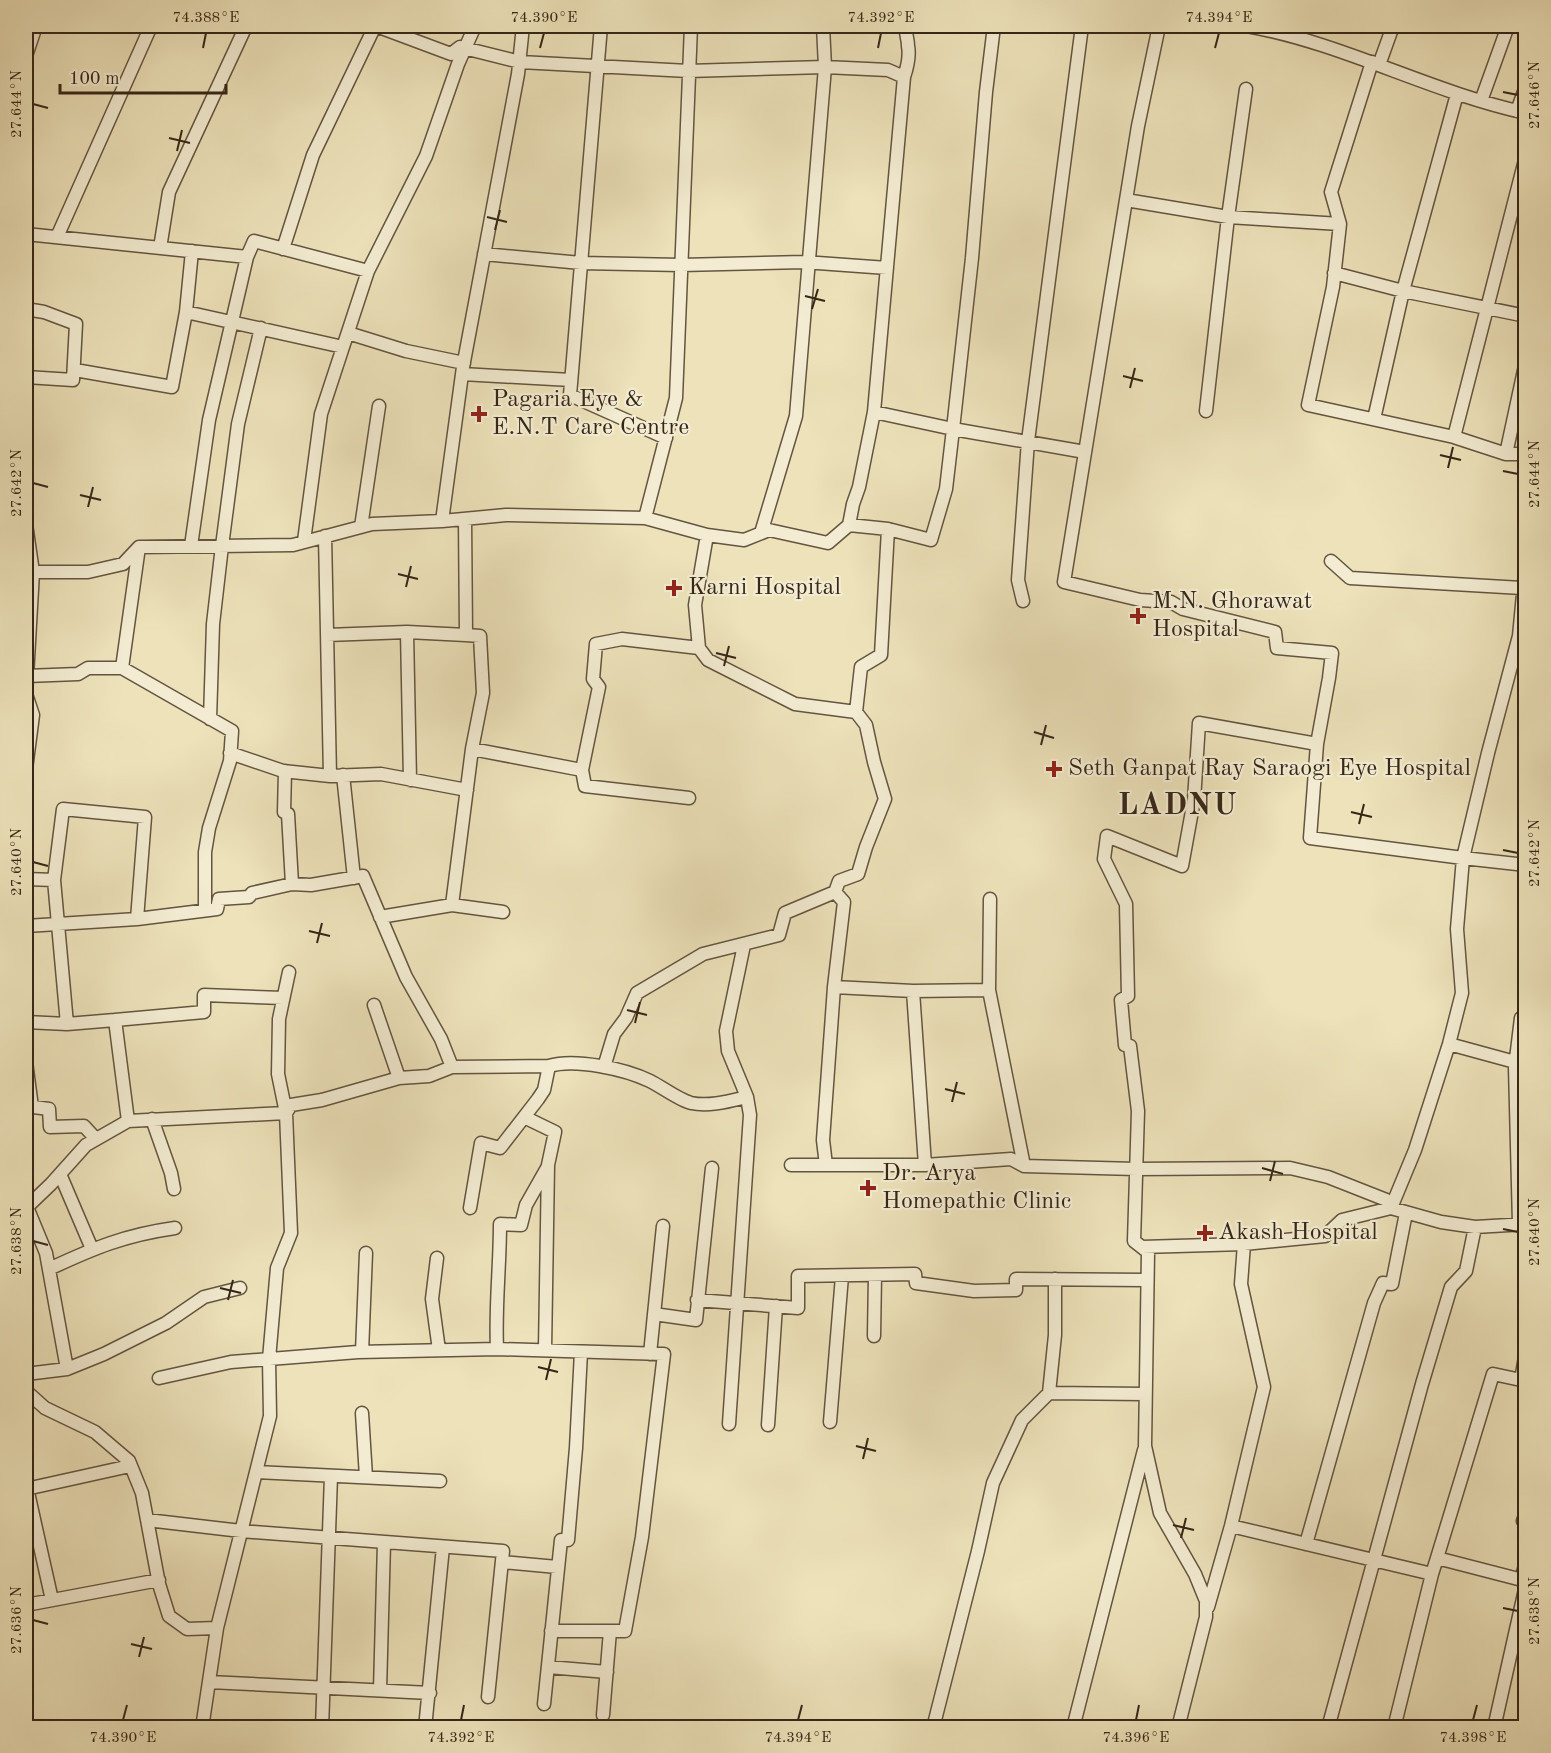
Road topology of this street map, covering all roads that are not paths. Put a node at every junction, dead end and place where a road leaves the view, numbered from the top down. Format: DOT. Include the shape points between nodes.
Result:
graph roads {
  1 [pos="36,26"];
  2 [pos="151,26"];
  3 [pos="246,26"];
  4 [pos="375,26"];
  5 [pos="475,26"];
  6 [pos="523,26"];
  7 [pos="600,26"];
  8 [pos="691,26"];
  9 [pos="823,26"];
  10 [pos="906,26"];
  11 [pos="994,26"];
  12 [pos="1082,26"];
  13 [pos="1159,26"];
  14 [pos="1247,26"];
  15 [pos="1394,26"];
  16 [pos="1508,26"];
  17 [pos="1272,28"];
  18 [pos="464,48"];
  19 [pos="26,56"];
  20 [pos="520,62"];
  21 [pos="1375,64"];
  22 [pos="596,67"];
  23 [pos="825,68"];
  24 [pos="688,71"];
  25 [pos="904,77"];
  26 [pos="1526,86"];
  27 [pos="1246,88"];
  28 [pos="1457,94"];
  29 [pos="1481,101"];
  30 [pos="1521,112"];
  31 [pos="1526,156"];
  32 [pos="1126,200"];
  33 [pos="1228,217"];
  34 [pos="1340,224"];
  35 [pos="26,234"];
  36 [pos="57,237"];
  37 [pos="160,248"];
  38 [pos="283,249"];
  39 [pos="192,251"];
  40 [pos="484,254"];
  41 [pos="247,257"];
  42 [pos="808,262"];
  43 [pos="581,263"];
  44 [pos="681,266"];
  45 [pos="887,268"];
  46 [pos="368,271"];
  47 [pos="1334,273"];
  48 [pos="1403,291"];
  49 [pos="1485,308"];
  50 [pos="26,309"];
  51 [pos="186,312"];
  52 [pos="1526,316"];
  53 [pos="231,324"];
  54 [pos="261,328"];
  55 [pos="348,333"];
  56 [pos="343,347"];
  57 [pos="1526,361"];
  58 [pos="463,369"];
  59 [pos="75,370"];
  60 [pos="26,377"];
  61 [pos="571,380"];
  62 [pos="379,405"];
  63 [pos="1206,411"];
  64 [pos="874,412"];
  65 [pos="1374,419"];
  66 [pos="953,429"];
  67 [pos="1454,437"];
  68 [pos="666,438"];
  69 [pos="1028,441"];
  70 [pos="1085,452"];
  71 [pos="1506,454"];
  72 [pos="1526,454"];
  73 [pos="645,518"];
  74 [pos="465,519"];
  75 [pos="442,521"];
  76 [pos="26,524"];
  77 [pos="849,525"];
  78 [pos="361,527"];
  79 [pos="888,530"];
  80 [pos="761,533"];
  81 [pos="707,535"];
  82 [pos="325,536"];
  83 [pos="304,542"];
  84 [pos="191,546"];
  85 [pos="222,546"];
  86 [pos="139,547"];
  87 [pos="1331,561"];
  88 [pos="1526,563"];
  89 [pos="33,572"];
  90 [pos="1522,588"];
  91 [pos="1023,601"];
  92 [pos="407,632"];
  93 [pos="327,635"];
  94 [pos="466,635"];
  95 [pos="699,648"];
  96 [pos="122,668"];
  97 [pos="26,676"];
  98 [pos="26,694"];
  99 [pos="856,712"];
  100 [pos="210,718"];
  101 [pos="1317,744"];
  102 [pos="472,748"];
  103 [pos="230,753"];
  104 [pos="26,769"];
  105 [pos="582,770"];
  106 [pos="285,771"];
  107 [pos="336,776"];
  108 [pos="410,780"];
  109 [pos="467,790"];
  110 [pos="688,798"];
  111 [pos="1463,858"];
  112 [pos="1526,865"];
  113 [pos="354,878"];
  114 [pos="26,879"];
  115 [pos="54,880"];
  116 [pos="292,884"];
  117 [pos="835,892"];
  118 [pos="990,899"];
  119 [pos="452,905"];
  120 [pos="205,910"];
  121 [pos="503,912"];
  122 [pos="380,917"];
  123 [pos="137,920"];
  124 [pos="59,923"];
  125 [pos="26,926"];
  126 [pos="744,945"];
  127 [pos="289,972"];
  128 [pos="834,987"];
  129 [pos="988,990"];
  130 [pos="913,991"];
  131 [pos="284,998"];
  132 [pos="374,1005"];
  133 [pos="1521,1018"];
  134 [pos="115,1020"];
  135 [pos="26,1022"];
  136 [pos="67,1024"];
  137 [pos="1449,1044"];
  138 [pos="26,1062"];
  139 [pos="1515,1062"];
  140 [pos="452,1066"];
  141 [pos="549,1066"];
  142 [pos="604,1067"];
  143 [pos="399,1078"];
  144 [pos="747,1097"];
  145 [pos="29,1107"];
  146 [pos="286,1113"];
  147 [pos="524,1116"];
  148 [pos="152,1119"];
  149 [pos="128,1120"];
  150 [pos="96,1139"];
  151 [pos="548,1165"];
  152 [pos="790,1165"];
  153 [pos="826,1165"];
  154 [pos="925,1165"];
  155 [pos="1024,1166"];
  156 [pos="712,1168"];
  157 [pos="1136,1169"];
  158 [pos="60,1174"];
  159 [pos="174,1189"];
  160 [pos="1392,1206"];
  161 [pos="26,1208"];
  162 [pos="470,1209"];
  163 [pos="1406,1213"];
  164 [pos="1522,1224"];
  165 [pos="663,1226"];
  166 [pos="1475,1227"];
  167 [pos="175,1228"];
  168 [pos="1244,1244"];
  169 [pos="1142,1247"];
  170 [pos="92,1248"];
  171 [pos="366,1253"];
  172 [pos="437,1258"];
  173 [pos="49,1269"];
  174 [pos="842,1275"];
  175 [pos="874,1275"];
  176 [pos="1055,1279"];
  177 [pos="1146,1280"];
  178 [pos="240,1288"];
  179 [pos="697,1300"];
  180 [pos="737,1303"];
  181 [pos="776,1306"];
  182 [pos="654,1314"];
  183 [pos="874,1336"];
  184 [pos="497,1349"];
  185 [pos="439,1350"];
  186 [pos="545,1350"];
  187 [pos="1526,1351"];
  188 [pos="362,1352"];
  189 [pos="580,1352"];
  190 [pos="650,1354"];
  191 [pos="269,1359"];
  192 [pos="67,1369"];
  193 [pos="26,1374"];
  194 [pos="159,1378"];
  195 [pos="1523,1380"];
  196 [pos="26,1391"];
  197 [pos="1049,1394"];
  198 [pos="1145,1394"];
  199 [pos="362,1413"];
  200 [pos="830,1422"];
  201 [pos="729,1424"];
  202 [pos="768,1425"];
  203 [pos="1145,1446"];
  204 [pos="130,1466"];
  205 [pos="256,1472"];
  206 [pos="332,1476"];
  207 [pos="366,1477"];
  208 [pos="440,1481"];
  209 [pos="26,1489"];
  210 [pos="1526,1512"];
  211 [pos="147,1520"];
  212 [pos="1526,1522"];
  213 [pos="1231,1526"];
  214 [pos="241,1532"];
  215 [pos="329,1539"];
  216 [pos="384,1543"];
  217 [pos="1306,1544"];
  218 [pos="442,1546"];
  219 [pos="1437,1558"];
  220 [pos="1373,1560"];
  221 [pos="502,1562"];
  222 [pos="1526,1562"];
  223 [pos="557,1567"];
  224 [pos="1432,1574"];
  225 [pos="159,1580"];
  226 [pos="1524,1582"];
  227 [pos="52,1600"];
  228 [pos="26,1605"];
  229 [pos="1206,1617"];
  230 [pos="217,1628"];
  231 [pos="551,1631"];
  232 [pos="610,1631"];
  233 [pos="548,1667"];
  234 [pos="607,1672"];
  235 [pos="209,1682"];
  236 [pos="324,1688"];
  237 [pos="380,1690"];
  238 [pos="430,1693"];
  239 [pos="488,1697"];
  240 [pos="544,1704"];
  241 [pos="603,1715"];
  242 [pos="202,1728"];
  243 [pos="322,1728"];
  244 [pos="425,1728"];
  245 [pos="933,1728"];
  246 [pos="1073,1728"];
  247 [pos="1178,1728"];
  248 [pos="1328,1728"];
  249 [pos="1394,1728"];
  250 [pos="1494,1728"];
  1 -- 19 [label="street"];
  2 -- 36 [label="street"];
  3 -- 37 [label="street" via="169,192"];
  4 -- 18 [label="street" via="451,54"];
  4 -- 38 [label="street" via="313,155"];
  5 -- 18 [label="street"];
  6 -- 20 [label="street"];
  7 -- 22 [label="street"];
  8 -- 24 [label="street"];
  9 -- 23 [label="street"];
  10 -- 25 [label="street" via="909,45"];
  11 -- 66 [label="street"];
  12 -- 69 [label="street"];
  13 -- 32 [label="street"];
  14 -- 17 [label="street"];
  15 -- 21 [label="street"];
  16 -- 29 [label="street"];
  17 -- 21 [label="street"];
  18 -- 20 [label="street"];
  18 -- 46 [label="street" via="426,156"];
  20 -- 22 [label="street"];
  20 -- 40 [label="street"];
  21 -- 28 [label="street"];
  21 -- 34 [label="street" via="1331,192"];
  22 -- 24 [label="street"];
  22 -- 43 [label="street"];
  23 -- 24 [label="street"];
  23 -- 25 [label="street" via="888,70"];
  23 -- 42 [label="street"];
  24 -- 44 [label="street"];
  25 -- 45 [label="street"];
  26 -- 30 [label="street"];
  27 -- 33 [label="street"];
  28 -- 29 [label="street"];
  28 -- 48 [label="street"];
  29 -- 30 [label="street"];
  31 -- 49 [label="street"];
  32 -- 33 [label="street"];
  32 -- 70 [label="street"];
  33 -- 34 [label="street"];
  33 -- 63 [label="street"];
  34 -- 47 [label="street"];
  35 -- 36 [label="street"];
  36 -- 37 [label="street"];
  37 -- 39 [label="street"];
  38 -- 41 [label="street" via="254,241"];
  38 -- 46 [label="street"];
  39 -- 41 [label="street"];
  39 -- 51 [label="street"];
  40 -- 43 [label="street"];
  40 -- 58 [label="street"];
  41 -- 53 [label="street"];
  42 -- 44 [label="street"];
  42 -- 45 [label="street"];
  42 -- 80 [label="street" via="796,416"];
  43 -- 44 [label="street"];
  43 -- 61 [label="street"];
  44 -- 68 [label="street" via="676,398"];
  45 -- 64 [label="street"];
  46 -- 55 [label="street"];
  47 -- 48 [label="street"];
  47 -- 65 [label="street" via="1308,405"];
  48 -- 49 [label="street"];
  48 -- 65 [label="street"];
  49 -- 52 [label="street"];
  49 -- 67 [label="street"];
  50 -- 59 [label="street" via="76,324"];
  51 -- 53 [label="street"];
  51 -- 59 [label="street" via="172,387"];
  53 -- 54 [label="street"];
  53 -- 84 [label="street" via="209,420"];
  54 -- 56 [label="street"];
  54 -- 85 [label="street" via="238,424"];
  55 -- 56 [label="street"];
  55 -- 58 [label="street"];
  56 -- 83 [label="street" via="321,414"];
  57 -- 71 [label="street"];
  58 -- 61 [label="street"];
  58 -- 75 [label="street"];
  59 -- 60 [label="street" via="73,380"];
  61 -- 68 [label="street" via="570,395"];
  62 -- 78 [label="street"];
  64 -- 66 [label="street"];
  64 -- 77 [label="street"];
  65 -- 67 [label="street"];
  66 -- 69 [label="street"];
  66 -- 79 [label="street" via="946,489 931,540"];
  67 -- 71 [label="street"];
  68 -- 73 [label="street"];
  69 -- 70 [label="street"];
  69 -- 91 [label="street" via="1018,580"];
  70 -- 101 [label="street" via="1064,582 1140,600 1170,602 1183,609 1275,632 1277,648 1332,653"];
  71 -- 72 [label="street"];
  73 -- 74 [label="street" via="506,514"];
  73 -- 81 [label="street"];
  74 -- 75 [label="street"];
  74 -- 94 [label="street"];
  75 -- 78 [label="street"];
  76 -- 89 [label="street"];
  77 -- 79 [label="street"];
  77 -- 80 [label="street" via="828,543 769,530"];
  78 -- 82 [label="street"];
  79 -- 99 [label="street" via="881,656 861,667"];
  80 -- 81 [label="street" via="744,540"];
  81 -- 95 [label="street" via="695,605"];
  82 -- 83 [label="street"];
  82 -- 93 [label="street"];
  83 -- 85 [label="street"];
  84 -- 85 [label="street"];
  84 -- 86 [label="street"];
  85 -- 100 [label="street" via="213,624"];
  86 -- 89 [label="street" via="123,564 88,572"];
  86 -- 96 [label="street"];
  87 -- 90 [label="street" via="1350,578"];
  88 -- 90 [label="street"];
  89 -- 97 [label="street"];
  90 -- 111 [label="street" via="1519,636"];
  92 -- 93 [label="street"];
  92 -- 94 [label="street"];
  92 -- 108 [label="street"];
  93 -- 107 [label="street"];
  94 -- 102 [label="street" via="480,636 483,693"];
  95 -- 99 [label="street" via="708,660 795,704"];
  95 -- 105 [label="street" via="622,639 596,644 593,679 599,687"];
  96 -- 97 [label="street"];
  96 -- 100 [label="street"];
  97 -- 98 [label="street"];
  98 -- 104 [label="street" via="33,715"];
  99 -- 117 [label="street" via="866,725 885,799 858,874 838,881"];
  100 -- 103 [label="street" via="232,731"];
  101 -- 111 [label="street" via="1310,838"];
  101 -- 157 [label="street" via="1200,723 1194,800 1182,866 1107,836 1104,859 1126,904 1128,996 1121,1000 1138,1110"];
  102 -- 105 [label="street"];
  102 -- 109 [label="street"];
  103 -- 106 [label="street"];
  103 -- 120 [label="street" via="205,852"];
  105 -- 110 [label="street" via="585,786"];
  106 -- 107 [label="street"];
  106 -- 116 [label="street" via="284,812 288,814"];
  107 -- 108 [label="street" via="381,774"];
  107 -- 113 [label="street"];
  108 -- 109 [label="street"];
  109 -- 119 [label="street"];
  111 -- 112 [label="street"];
  111 -- 137 [label="street" via="1457,929 1462,993"];
  113 -- 116 [label="street"];
  113 -- 122 [label="street" via="363,876"];
  114 -- 115 [label="street"];
  115 -- 123 [label="street" via="63,809 145,817"];
  115 -- 124 [label="street"];
  116 -- 120 [label="street" via="249,897 219,899 217,909"];
  117 -- 126 [label="street" via="786,914 779,935"];
  117 -- 128 [label="street" via="844,902"];
  118 -- 129 [label="street"];
  119 -- 121 [label="street"];
  119 -- 122 [label="street"];
  120 -- 123 [label="street"];
  122 -- 140 [label="street"];
  123 -- 124 [label="street"];
  124 -- 125 [label="street"];
  124 -- 136 [label="street"];
  126 -- 142 [label="street" via="704,954 637,993 614,1034"];
  126 -- 144 [label="street" via="726,1031 728,1052"];
  127 -- 131 [label="street"];
  128 -- 130 [label="street"];
  128 -- 153 [label="street" via="823,1140"];
  129 -- 130 [label="street"];
  129 -- 155 [label="street"];
  130 -- 154 [label="street"];
  131 -- 134 [label="street" via="204,995 204,1012"];
  131 -- 146 [label="street" via="279,1019 278,1074"];
  132 -- 143 [label="street"];
  133 -- 139 [label="street"];
  134 -- 136 [label="street"];
  134 -- 149 [label="street"];
  135 -- 136 [label="street"];
  137 -- 139 [label="street"];
  137 -- 160 [label="street" via="1415,1150"];
  138 -- 145 [label="street"];
  139 -- 164 [label="street"];
  140 -- 141 [label="street"];
  140 -- 143 [label="street" via="429,1076"];
  141 -- 142 [label="street" via="560,1063"];
  141 -- 147 [label="street" via="544,1090"];
  142 -- 144 [label="street" via="646,1079 691,1102 721,1103"];
  143 -- 146 [label="street" via="322,1100 291,1104"];
  144 -- 180 [label="street" via="750,1115"];
  145 -- 150 [label="street" via="49,1109 50,1127 84,1126"];
  146 -- 148 [label="street"];
  146 -- 191 [label="street" via="291,1233 278,1268"];
  147 -- 151 [label="street" via="555,1132"];
  147 -- 162 [label="street" via="500,1148 481,1143"];
  148 -- 149 [label="street"];
  148 -- 159 [label="street"];
  149 -- 150 [label="street"];
  150 -- 158 [label="street"];
  151 -- 184 [label="street" via="526,1205 521,1225 500,1224"];
  151 -- 186 [label="street"];
  152 -- 153 [label="street"];
  153 -- 154 [label="street"];
  154 -- 155 [label="street" via="1011,1159"];
  155 -- 157 [label="street"];
  156 -- 179 [label="street"];
  157 -- 160 [label="street" via="1290,1168 1328,1177 1389,1201"];
  157 -- 169 [label="street" via="1134,1241"];
  158 -- 161 [label="street"];
  158 -- 170 [label="street"];
  160 -- 163 [label="street"];
  160 -- 168 [label="street" via="1342,1220 1325,1236"];
  161 -- 173 [label="street"];
  163 -- 166 [label="street"];
  163 -- 217 [label="street" via="1392,1284 1383,1283 1374,1303"];
  164 -- 166 [label="street"];
  165 -- 182 [label="street"];
  166 -- 220 [label="street" via="1466,1271 1451,1287"];
  167 -- 170 [label="street"];
  168 -- 169 [label="street"];
  168 -- 213 [label="street" via="1241,1284 1264,1387"];
  169 -- 177 [label="street" via="1148,1252"];
  170 -- 173 [label="street"];
  171 -- 188 [label="street"];
  172 -- 185 [label="street" via="432,1299"];
  173 -- 192 [label="street"];
  174 -- 175 [label="street"];
  174 -- 181 [label="street" via="798,1276 798,1308"];
  174 -- 200 [label="street"];
  175 -- 176 [label="street" via="915,1274 916,1283 974,1291 1016,1290 1016,1279"];
  175 -- 183 [label="street"];
  176 -- 177 [label="street"];
  176 -- 197 [label="street"];
  177 -- 198 [label="street"];
  178 -- 192 [label="street" via="204,1297 166,1323"];
  179 -- 180 [label="street"];
  179 -- 182 [label="street" via="696,1320"];
  180 -- 181 [label="street"];
  180 -- 201 [label="street"];
  181 -- 202 [label="street"];
  182 -- 190 [label="street"];
  184 -- 185 [label="street"];
  184 -- 186 [label="street"];
  185 -- 188 [label="street"];
  186 -- 189 [label="street"];
  187 -- 195 [label="street"];
  188 -- 191 [label="street"];
  189 -- 190 [label="street"];
  189 -- 223 [label="street" via="568,1540 561,1540"];
  190 -- 232 [label="street" via="664,1354 642,1537 625,1631"];
  191 -- 194 [label="street" via="231,1362"];
  191 -- 205 [label="street" via="270,1416"];
  192 -- 193 [label="street"];
  195 -- 219 [label="street" via="1493,1374"];
  196 -- 204 [label="street" via="45,1408 95,1432"];
  197 -- 198 [label="street"];
  197 -- 245 [label="street" via="1022,1420 993,1483"];
  198 -- 203 [label="street"];
  199 -- 207 [label="street"];
  203 -- 229 [label="street" via="1160,1513 1195,1574 1206,1601"];
  203 -- 246 [label="street"];
  204 -- 209 [label="street"];
  204 -- 211 [label="street" via="142,1493"];
  205 -- 206 [label="street"];
  205 -- 214 [label="street"];
  206 -- 207 [label="street"];
  206 -- 215 [label="street"];
  207 -- 208 [label="street"];
  209 -- 227 [label="street"];
  210 -- 212 [label="street"];
  211 -- 214 [label="street"];
  211 -- 225 [label="street"];
  213 -- 217 [label="street"];
  213 -- 229 [label="street"];
  214 -- 215 [label="street"];
  214 -- 230 [label="street"];
  215 -- 216 [label="street"];
  215 -- 236 [label="street"];
  216 -- 218 [label="street"];
  216 -- 237 [label="street"];
  217 -- 220 [label="street"];
  218 -- 221 [label="street" via="503,1551"];
  218 -- 238 [label="street"];
  219 -- 224 [label="street"];
  219 -- 226 [label="street"];
  220 -- 224 [label="street"];
  220 -- 248 [label="street"];
  221 -- 223 [label="street"];
  221 -- 239 [label="street"];
  222 -- 226 [label="street"];
  223 -- 231 [label="street"];
  224 -- 249 [label="street"];
  225 -- 227 [label="street"];
  225 -- 230 [label="street" via="169,1616 187,1629"];
  226 -- 250 [label="street"];
  227 -- 228 [label="street"];
  229 -- 247 [label="street"];
  230 -- 235 [label="street"];
  231 -- 232 [label="street"];
  231 -- 233 [label="street"];
  232 -- 234 [label="street"];
  233 -- 234 [label="street"];
  233 -- 240 [label="street"];
  234 -- 241 [label="street"];
  235 -- 236 [label="street"];
  235 -- 242 [label="street"];
  236 -- 237 [label="street"];
  236 -- 243 [label="street"];
  237 -- 238 [label="street"];
  238 -- 244 [label="street"];
}
